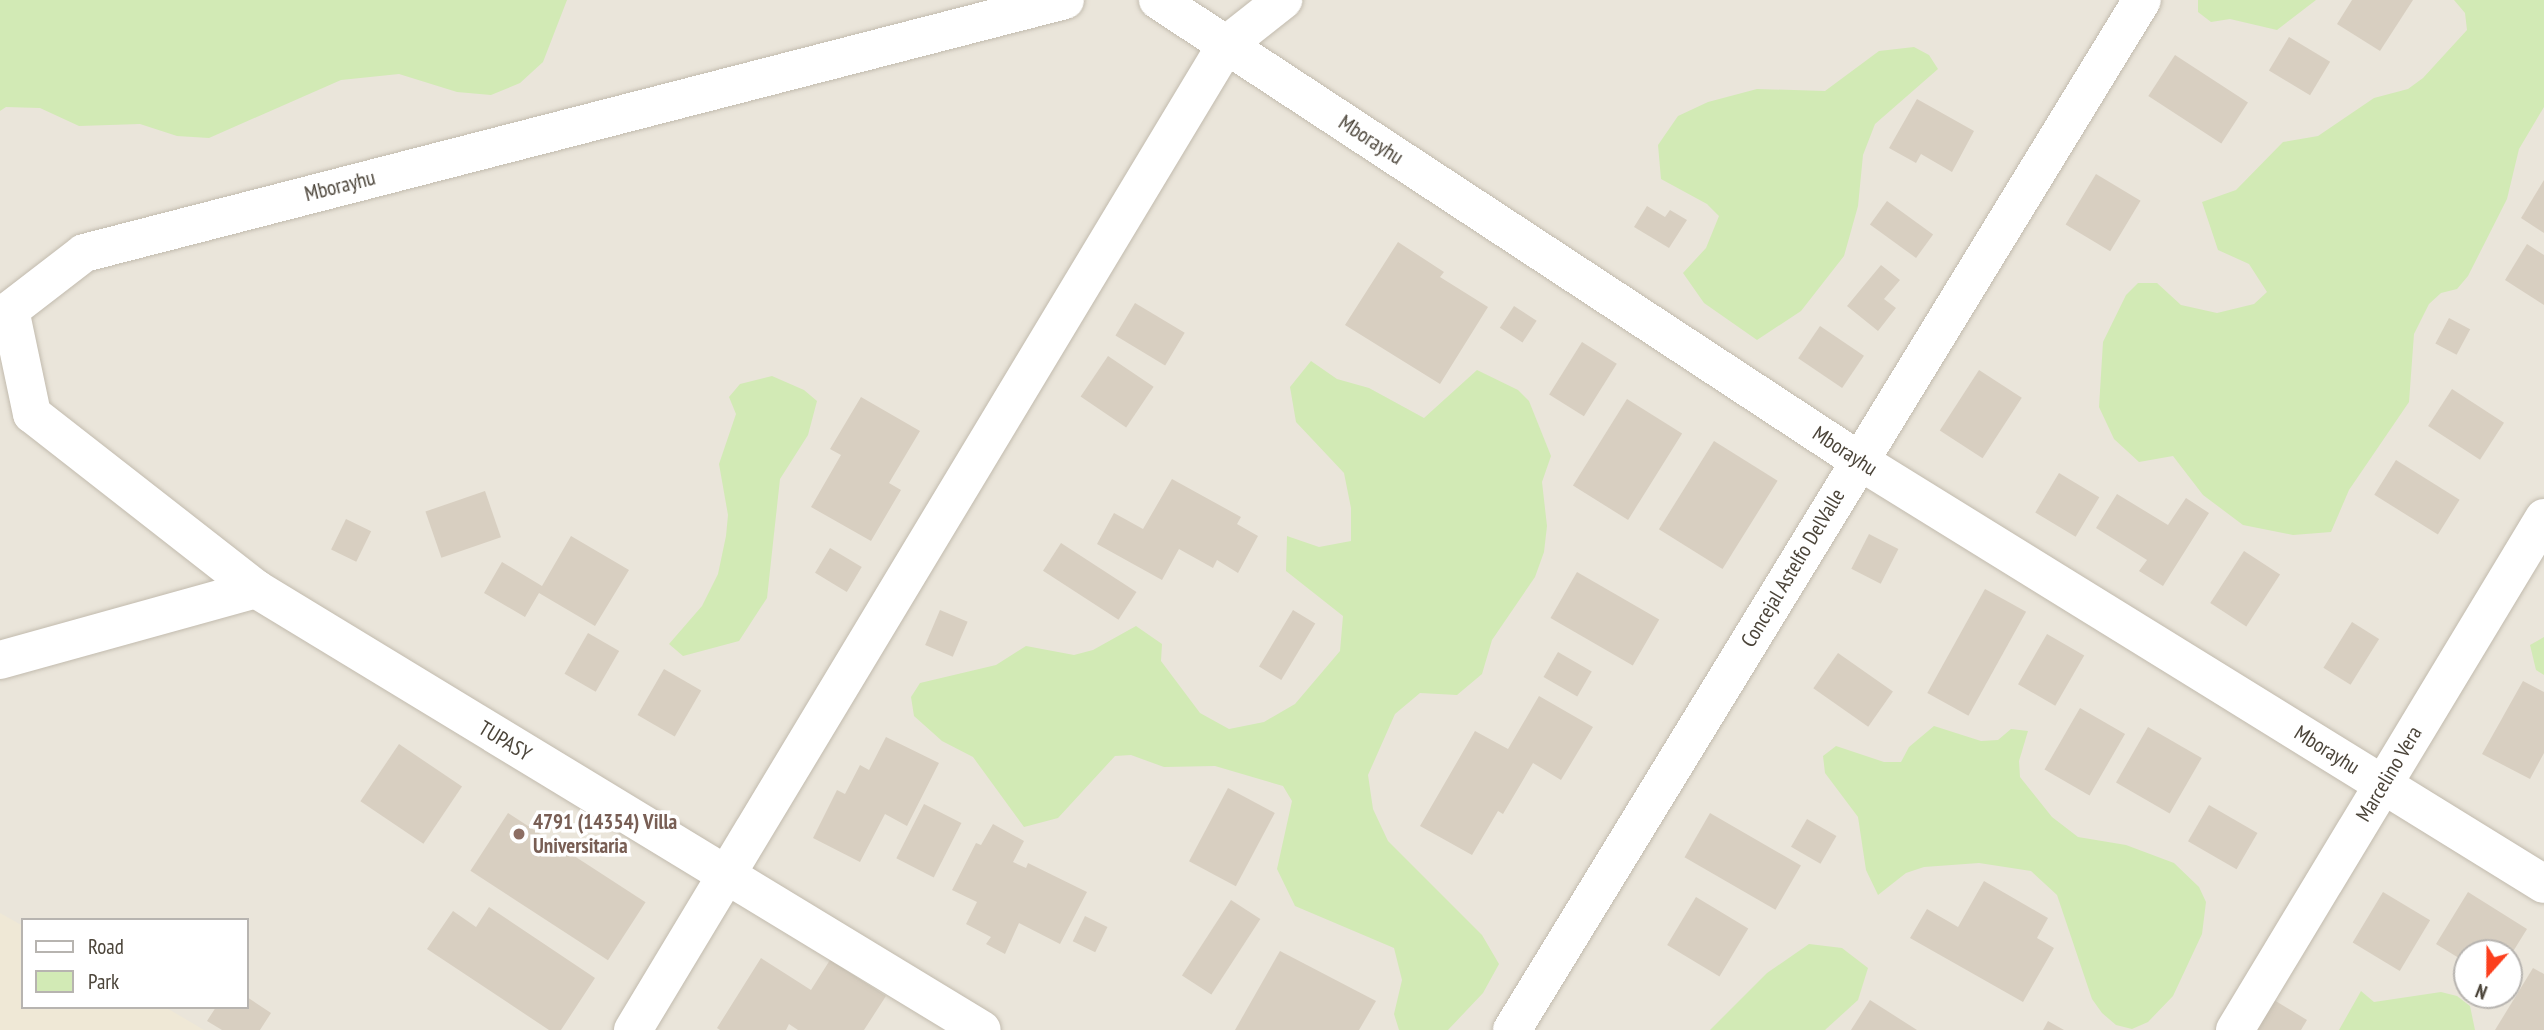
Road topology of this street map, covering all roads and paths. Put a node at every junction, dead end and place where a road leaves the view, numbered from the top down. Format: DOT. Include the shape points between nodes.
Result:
graph roads {
  1 [pos="1065,0"];
  2 [pos="1158,0"];
  3 [pos="1283,0"];
  4 [pos="2142,0"];
  5 [pos="1226,45"];
  6 [pos="1858,460"];
  7 [pos="2544,519"];
  8 [pos="256,589"];
  9 [pos="0,660"];
  10 [pos="2383,785"];
  11 [pos="727,876"];
  12 [pos="2544,884"];
  13 [pos="633,1030"];
  14 [pos="982,1030"];
  15 [pos="1512,1030"];
  16 [pos="2235,1030"];
  1 -- 8 [label="street, Mborayhu" via="84,253 10,310 32,414"];
  2 -- 5 [label="street, Mborayhu"];
  3 -- 5 [label="street"];
  4 -- 6 [label="street, Concejal Astelfo DelValle"];
  5 -- 6 [label="street, Mborayhu"];
  5 -- 11 [label="street"];
  6 -- 10 [label="street, Mborayhu"];
  6 -- 15 [label="street, Concejal Astelfo DelValle"];
  7 -- 10 [label="street, Marcelino Vera"];
  8 -- 9 [label="street"];
  8 -- 11 [label="street, TUPASY"];
  10 -- 12 [label="street, Mborayhu"];
  10 -- 16 [label="street, Marcelino Vera"];
  11 -- 13 [label="street"];
  11 -- 14 [label="street, TUPASY"];
}
